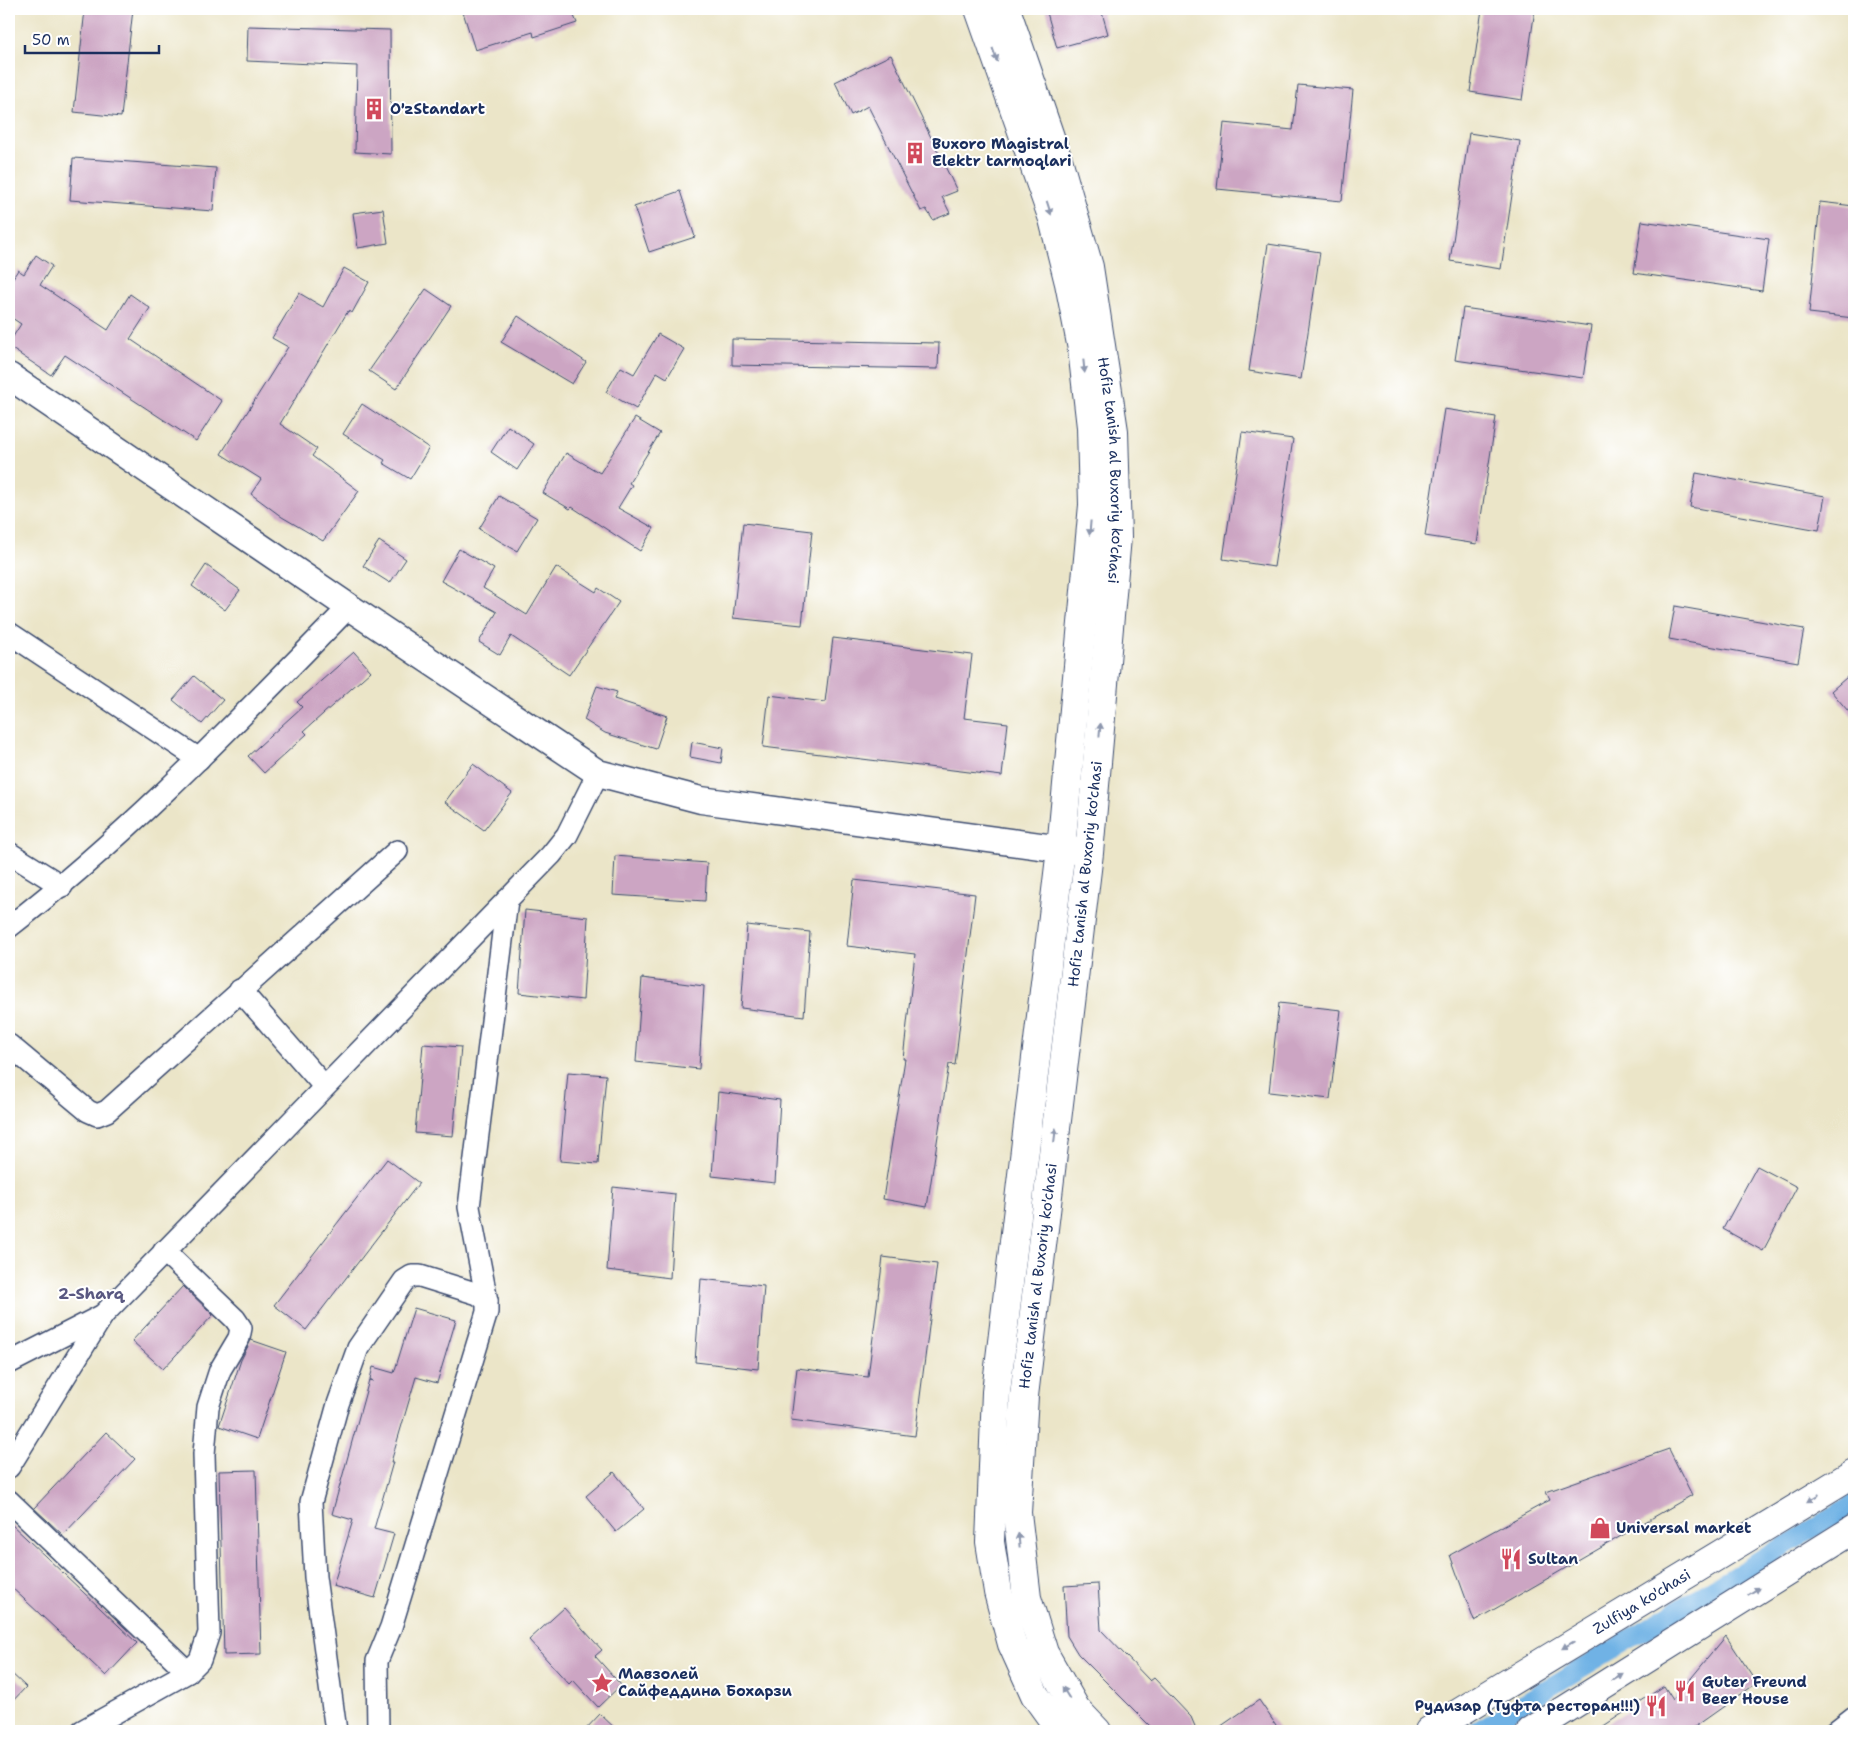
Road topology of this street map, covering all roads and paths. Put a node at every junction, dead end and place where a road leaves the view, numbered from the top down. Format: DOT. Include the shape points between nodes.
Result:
graph roads {
  1 [pos="979,9"];
  2 [pos="1006,9"];
  3 [pos="9,376"];
  4 [pos="350,608"];
  5 [pos="9,633"];
  6 [pos="199,760"];
  7 [pos="598,773"];
  8 [pos="1061,849"];
  9 [pos="397,851"];
  10 [pos="9,853"];
  11 [pos="1089,853"];
  12 [pos="62,886"];
  13 [pos="507,900"];
  14 [pos="9,926"];
  15 [pos="240,990"];
  16 [pos="9,1045"];
  17 [pos="324,1086"];
  18 [pos="164,1252"];
  19 [pos="487,1301"];
  20 [pos="103,1315"];
  21 [pos="9,1363"];
  22 [pos="9,1467"];
  23 [pos="1854,1473"];
  24 [pos="9,1501"];
  25 [pos="1854,1529"];
  26 [pos="188,1672"];
  27 [pos="1854,1717"];
  28 [pos="82,1731"];
  29 [pos="336,1731"];
  30 [pos="378,1731"];
  31 [pos="1061,1731"];
  32 [pos="1097,1731"];
  33 [pos="1428,1731"];
  34 [pos="1531,1731"];
  35 [pos="1836,1731"];
  1 -- 8 [label="main road, Hofiz tanish al Buxoriy ko'chasi, one-way" via="1055,227 1082,349 1091,428 1093,505"];
  11 -- 2 [label="main road, Hofiz tanish al Buxoriy ko'chasi, one-way" via="1117,537 1114,431 1089,267 1059,163"];
  3 -- 4 [label="street"];
  4 -- 6 [label="street"];
  4 -- 7 [label="street"];
  5 -- 6 [label="street"];
  6 -- 12 [label="street"];
  7 -- 8 [label="street" via="701,800"];
  7 -- 13 [label="street" via="567,835"];
  8 -- 11 [label="street"];
  8 -- 31 [label="main road, Hofiz tanish al Buxoriy ko'chasi" via="996,1392 990,1542 998,1592 1012,1644 1035,1695"];
  9 -- 15 [label="street"];
  10 -- 12 [label="street"];
  32 -- 11 [label="main road, Hofiz tanish al Buxoriy ko'chasi, one-way" via="1076,1709 1044,1653 1027,1598 1017,1513 1024,1396"];
  12 -- 14 [label="street"];
  13 -- 17 [label="street"];
  13 -- 19 [label="street" via="469,1207"];
  15 -- 16 [label="street" via="107,1112 97,1115"];
  15 -- 17 [label="street"];
  17 -- 18 [label="street"];
  18 -- 20 [label="street"];
  18 -- 26 [label="street" via="236,1319 241,1328 239,1338 220,1370 208,1406 204,1454 209,1633 200,1660"];
  19 -- 29 [label="street" via="478,1294 420,1276 404,1281 358,1348 338,1404 310,1502 315,1577"];
  19 -- 30 [label="street" via="487,1312 394,1618 377,1661"];
  20 -- 21 [label="street"];
  20 -- 22 [label="street"];
  23 -- 33 [label="main road, Zulfiya ko'chasi, one-way"];
  24 -- 26 [label="street"];
  34 -- 25 [label="main road, one-way"];
  26 -- 28 [label="street"];
  27 -- 35 [label="street"];
}
